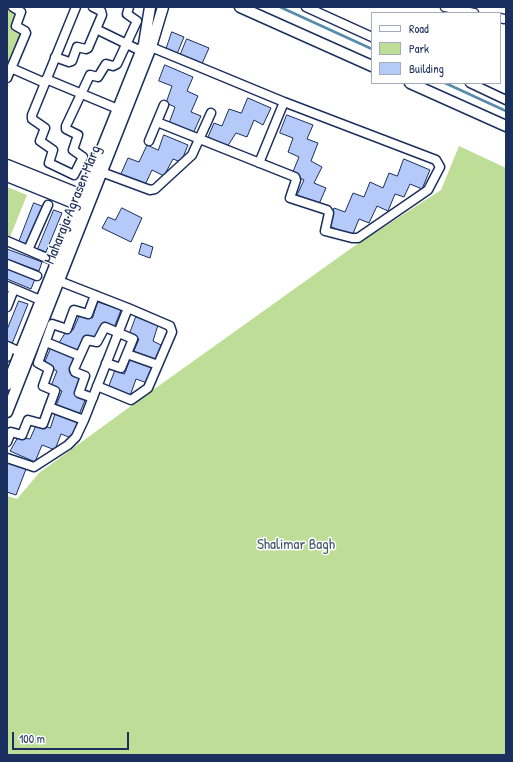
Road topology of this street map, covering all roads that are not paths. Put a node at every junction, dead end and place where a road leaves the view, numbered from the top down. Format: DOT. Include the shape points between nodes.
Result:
graph roads {
  1 [pos="13,7"];
  2 [pos="76,7"];
  3 [pos="93,7"];
  4 [pos="130,7"];
  5 [pos="150,7"];
  6 [pos="163,7"];
  7 [pos="240,7"];
  8 [pos="306,7"];
  9 [pos="444,7"];
  10 [pos="469,12"];
  11 [pos="96,29"];
  12 [pos="371,37"];
  13 [pos="126,44"];
  14 [pos="151,47"];
  15 [pos="141,51"];
  16 [pos="55,57"];
  17 [pos="371,66"];
  18 [pos="11,68"];
  19 [pos="7,78"];
  20 [pos="45,81"];
  21 [pos="412,84"];
  22 [pos="472,84"];
  23 [pos="81,94"];
  24 [pos="506,100"];
  25 [pos="284,102"];
  26 [pos="164,104"];
  27 [pos="118,109"];
  28 [pos="211,114"];
  29 [pos="157,122"];
  30 [pos="506,126"];
  31 [pos="199,139"];
  32 [pos="149,141"];
  33 [pos="259,163"];
  34 [pos="7,165"];
  35 [pos="98,171"];
  36 [pos="7,176"];
  37 [pos="85,202"];
  38 [pos="48,206"];
  39 [pos="7,241"];
  40 [pos="28,250"];
  41 [pos="56,262"];
  42 [pos="7,264"];
  43 [pos="37,276"];
  44 [pos="54,280"];
  45 [pos="11,288"];
  46 [pos="95,295"];
  47 [pos="45,302"];
  48 [pos="7,307"];
  49 [pos="128,308"];
  50 [pos="118,332"];
  51 [pos="46,342"];
  52 [pos="9,347"];
  53 [pos="20,352"];
  54 [pos="127,354"];
  55 [pos="80,356"];
  56 [pos="7,357"];
  57 [pos="106,363"];
  58 [pos="158,365"];
  59 [pos="7,385"];
  60 [pos="97,386"];
  61 [pos="92,398"];
  62 [pos="49,407"];
  63 [pos="7,412"];
  64 [pos="84,420"];
  65 [pos="7,442"];
  66 [pos="7,458"];
  1 -- 18 [label="street" via="21,12 16,26 26,33"];
  2 -- 16 [label="street"];
  3 -- 11 [label="street" via="102,13"];
  4 -- 13 [label="street" via="127,14 137,21"];
  5 -- 15 [label="street, Maharaja Agrasen Marg"];
  6 -- 14 [label="street, Maharaja Agrasen Marg"];
  7 -- 17 [label="street"];
  8 -- 12 [label="street"];
  9 -- 10 [label="street"];
  11 -- 13 [label="street"];
  11 -- 16 [label="street" via="88,48 77,47 71,62"];
  13 -- 15 [label="street"];
  13 -- 23 [label="street" via="115,66 106,64 99,76 90,75"];
  14 -- 25 [label="street"];
  14 -- 35 [label="street, Maharaja Agrasen Marg"];
  15 -- 27 [label="street, Maharaja Agrasen Marg"];
  16 -- 20 [label="street"];
  18 -- 19 [label="street"];
  18 -- 20 [label="street"];
  20 -- 23 [label="street"];
  20 -- 23 [label="street" via="32,117 45,128 40,142 53,150 48,161 50,164 73,175 83,156 73,150 78,135 66,126"];
  21 -- 30 [label="street"];
  22 -- 24 [label="street"];
  23 -- 27 [label="street"];
  25 -- 33 [label="street"];
  25 -- 33 [label="street" via="436,160 440,167 428,190 354,238 327,232 325,227 328,211 291,199 296,178"];
  26 -- 29 [label="street"];
  27 -- 35 [label="street, Maharaja Agrasen Marg"];
  28 -- 31 [label="street"];
  29 -- 31 [label="street"];
  29 -- 32 [label="street"];
  31 -- 33 [label="street"];
  31 -- 35 [label="street" via="188,160 155,189 150,190"];
  34 -- 37 [label="street"];
  35 -- 37 [label="street, Maharaja Agrasen Marg"];
  36 -- 37 [label="street"];
  37 -- 41 [label="street, Maharaja Agrasen Marg"];
  37 -- 44 [label="street, Maharaja Agrasen Marg"];
  38 -- 40 [label="street"];
  39 -- 40 [label="street"];
  40 -- 41 [label="street"];
  41 -- 44 [label="street, Maharaja Agrasen Marg"];
  42 -- 43 [label="street"];
  44 -- 46 [label="street"];
  44 -- 47 [label="street, Maharaja Agrasen Marg"];
  45 -- 47 [label="street"];
  45 -- 48 [label="street"];
  46 -- 49 [label="street"];
  46 -- 51 [label="street" via="87,314 74,310 67,329 53,324"];
  47 -- 53 [label="street, Maharaja Agrasen Marg"];
  47 -- 63 [label="street, Maharaja Agrasen Marg"];
  49 -- 50 [label="street"];
  49 -- 58 [label="street" via="171,328 172,332"];
  50 -- 54 [label="street" via="133,339"];
  50 -- 55 [label="street" via="104,327 97,342 87,340"];
  50 -- 57 [label="street"];
  51 -- 55 [label="street"];
  51 -- 62 [label="street" via="38,363 49,369 43,386 55,391"];
  52 -- 53 [label="street"];
  52 -- 56 [label="street"];
  53 -- 59 [label="street, Maharaja Agrasen Marg"];
  54 -- 57 [label="street" via="122,368"];
  54 -- 58 [label="street"];
  55 -- 61 [label="street" via="74,370 85,377 79,392"];
  57 -- 60 [label="street"];
  58 -- 60 [label="street" via="148,388 132,400"];
  60 -- 61 [label="street"];
  61 -- 64 [label="street"];
  62 -- 64 [label="street"];
  62 -- 65 [label="street" via="43,424 28,420 22,435 11,432"];
  64 -- 66 [label="street" via="73,441 37,466 31,467"];
}
